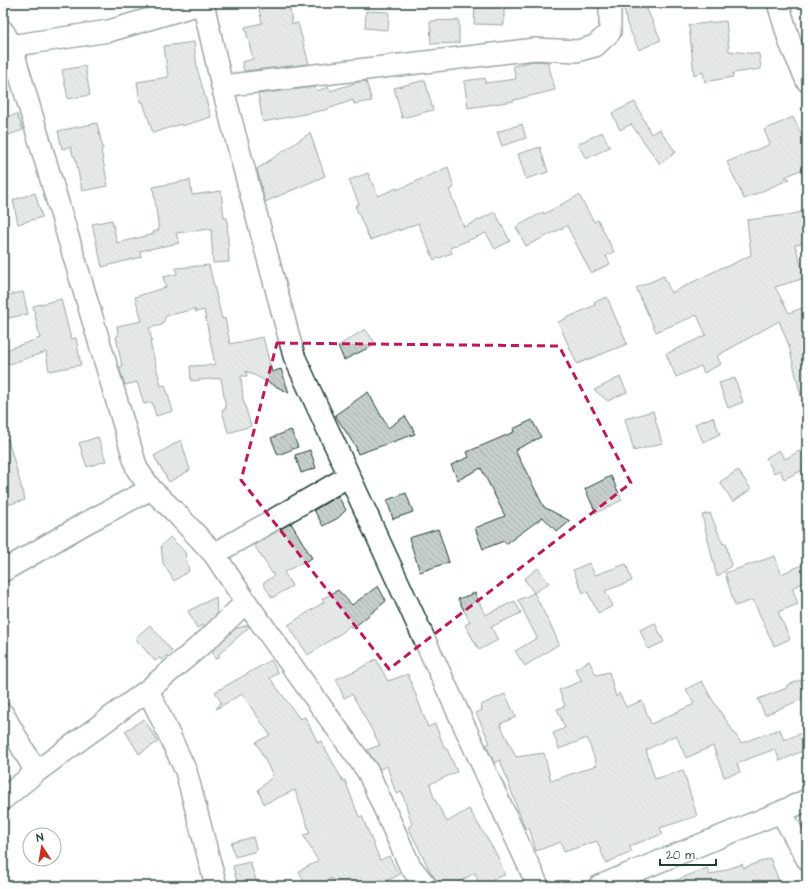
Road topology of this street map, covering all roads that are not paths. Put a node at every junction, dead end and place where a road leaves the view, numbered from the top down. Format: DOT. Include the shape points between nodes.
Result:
graph roads {
  1 [pos="203,3"];
  2 [pos="610,3"];
  3 [pos="778,3"];
  4 [pos="6,41"];
  5 [pos="807,81"];
  6 [pos="222,86"];
  7 [pos="349,476"];
  8 [pos="151,489"];
  9 [pos="214,554"];
  10 [pos="3,571"];
  11 [pos="246,602"];
  12 [pos="148,690"];
  13 [pos="3,714"];
  14 [pos="36,772"];
  15 [pos="3,799"];
  16 [pos="807,800"];
  17 [pos="781,812"];
  18 [pos="807,858"];
  19 [pos="216,886"];
  20 [pos="426,886"];
  21 [pos="538,886"];
  22 [pos="599,886"];
  1 -- 4 [label="street" via="109,31"];
  1 -- 6 [label="street"];
  2 -- 6 [label="street" via="610,32 595,46 577,51 534,50"];
  3 -- 5 [label="street" via="790,43"];
  4 -- 8 [label="street" via="137,469"];
  6 -- 7 [label="street" via="294,356"];
  7 -- 9 [label="street"];
  7 -- 21 [label="street"];
  8 -- 9 [label="street"];
  8 -- 10 [label="street"];
  9 -- 11 [label="street"];
  11 -- 12 [label="street" via="208,639"];
  11 -- 20 [label="street" via="368,772 410,866"];
  12 -- 14 [label="street"];
  12 -- 19 [label="street" via="186,771"];
  13 -- 14 [label="street"];
  14 -- 15 [label="street"];
  16 -- 17 [label="street"];
  17 -- 18 [label="street"];
  17 -- 22 [label="street"];
}
